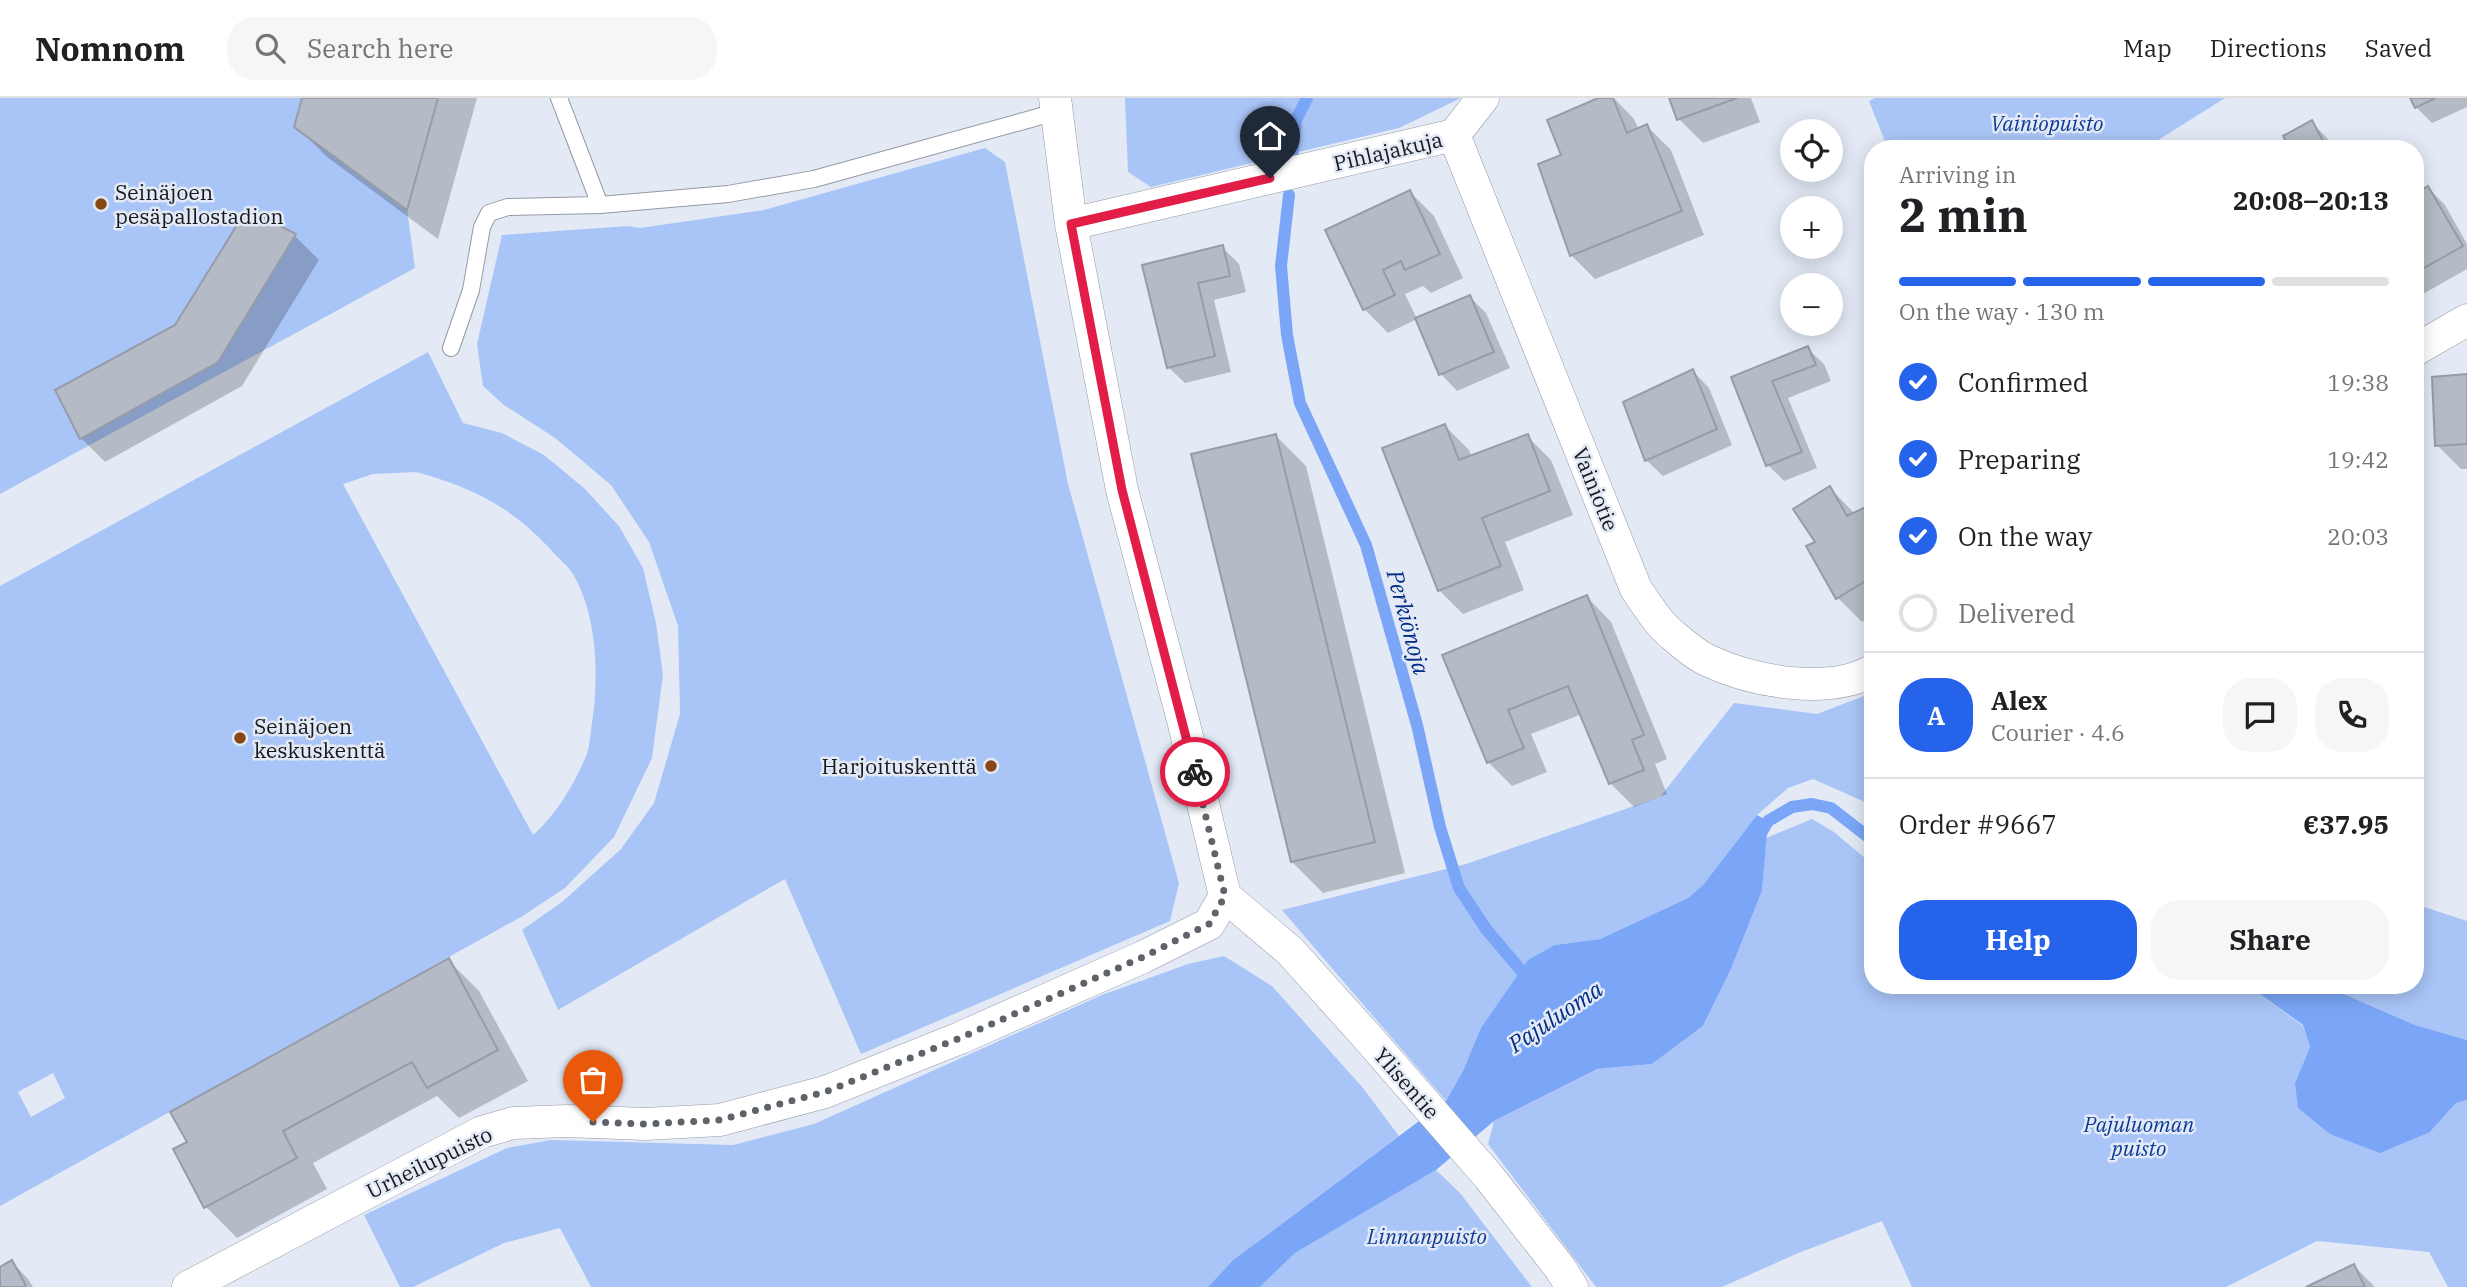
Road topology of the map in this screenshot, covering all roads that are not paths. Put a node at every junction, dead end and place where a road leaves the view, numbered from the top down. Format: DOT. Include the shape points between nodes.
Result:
graph roads {
  1 [pos="559,98"];
  2 [pos="1483,98"];
  3 [pos="1056,105"];
  4 [pos="1454,135"];
  5 [pos="600,205"];
  6 [pos="1071,224"];
  7 [pos="2467,320"];
  8 [pos="2424,345"];
  9 [pos="451,348"];
  10 [pos="1864,675"];
  11 [pos="1225,896"];
  12 [pos="188,1287"];
  13 [pos="1572,1287"];
  1 -- 5 [label="lane"];
  2 -- 4 [label="street, Pihlajakuja"];
  3 -- 5 [label="lane" via="814,179 728,194"];
  3 -- 6 [label="street"];
  4 -- 6 [label="street, Pihlajakuja"];
  4 -- 10 [label="street, Vainiotie" via="1636,589 1667,631 1707,661 1756,678 1802,684"];
  5 -- 9 [label="lane" via="508,207 489,213 482,227 471,290"];
  6 -- 11 [label="street" via="1122,490"];
  7 -- 8 [label="street"];
  11 -- 12 [label="street, Urheilupuisto" via="1209,924 1143,957 825,1092 720,1120 513,1123 482,1132"];
  11 -- 13 [label="street, Ylisentie" via="1290,951 1489,1177"];
}
